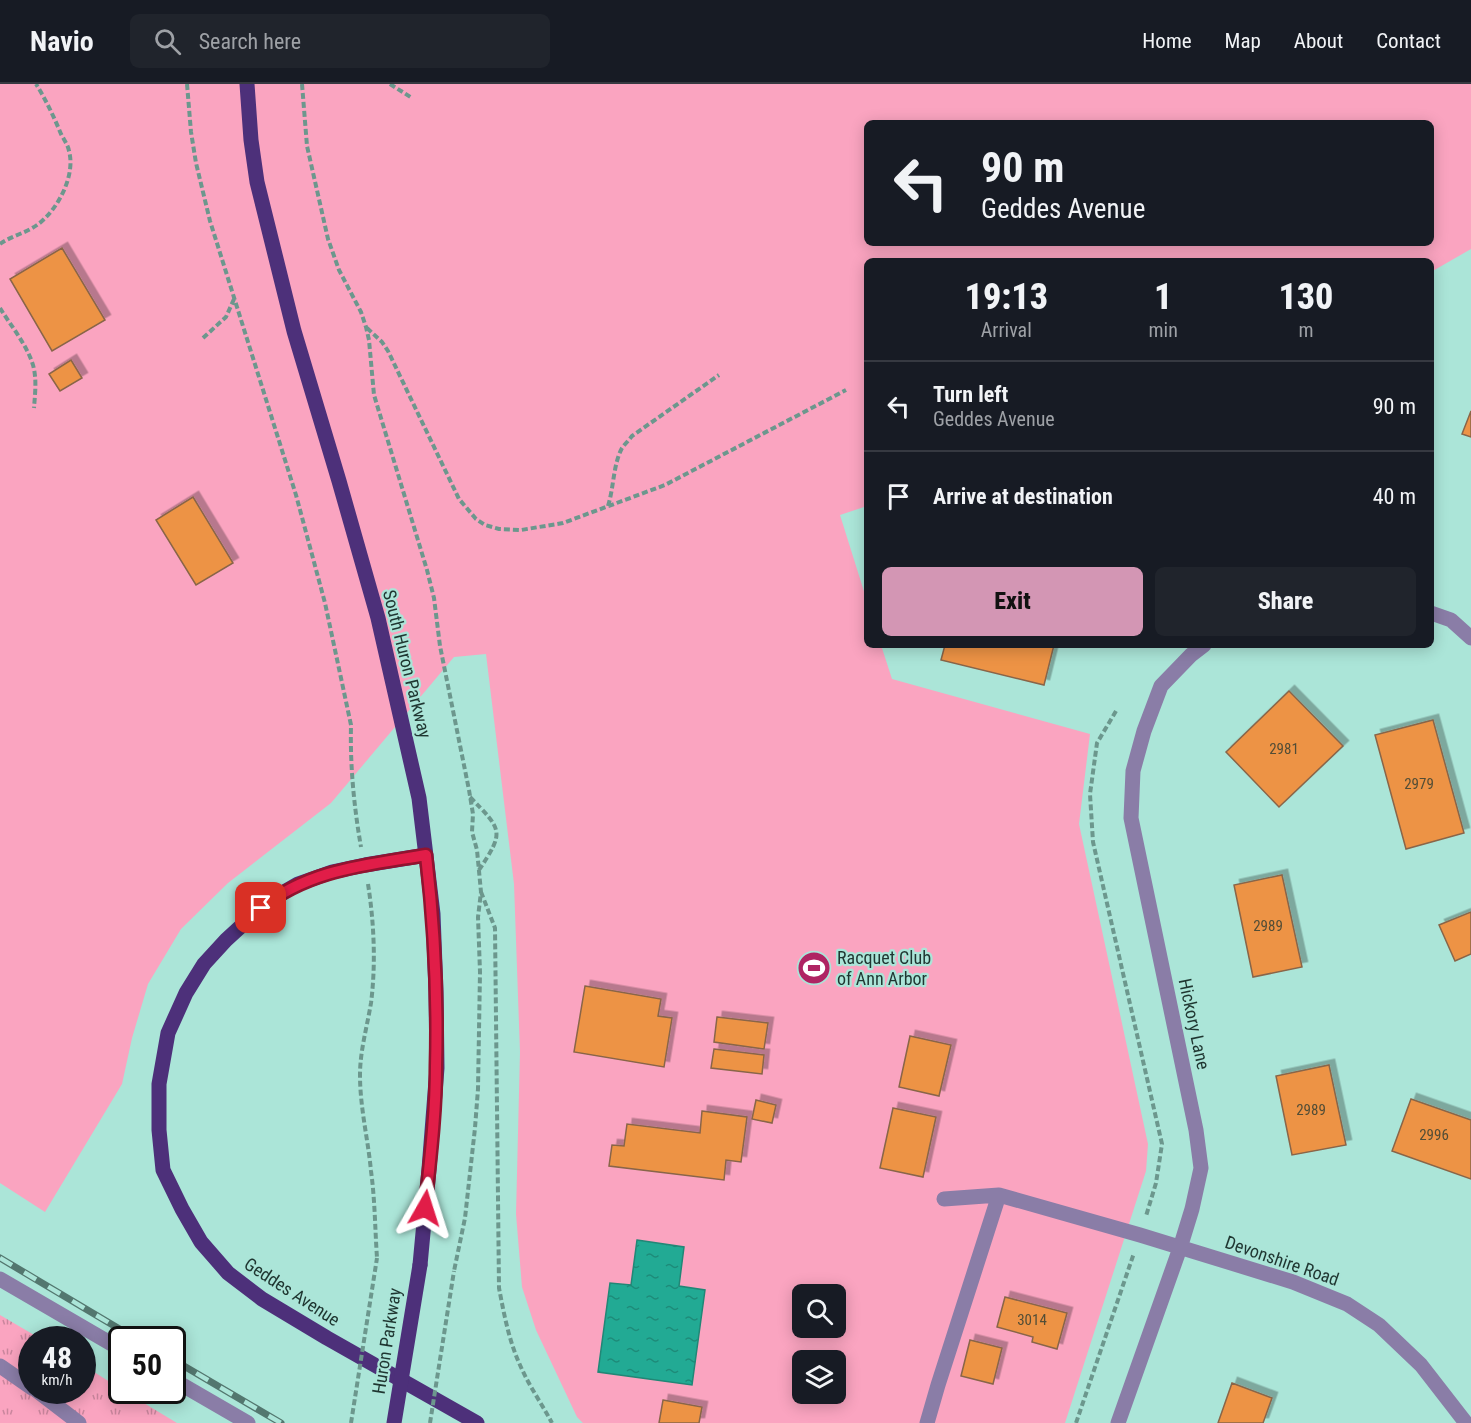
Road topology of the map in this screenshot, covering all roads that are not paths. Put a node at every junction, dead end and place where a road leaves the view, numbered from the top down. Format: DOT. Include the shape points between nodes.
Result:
graph roads {
  1 [pos="247,84"];
  2 [pos="1434,614"];
  3 [pos="1471,638"];
  4 [pos="1200,648"];
  5 [pos="426,855"];
  6 [pos="999,1195"];
  7 [pos="944,1199"];
  8 [pos="1180,1248"];
  9 [pos="420,1265"];
  10 [pos="0,1279"];
  11 [pos="108,1342"];
  12 [pos="0,1366"];
  13 [pos="18,1378"];
  14 [pos="186,1387"];
  15 [pos="54,1404"];
  16 [pos="79,1423"];
  17 [pos="248,1423"];
  18 [pos="394,1423"];
  19 [pos="477,1423"];
  20 [pos="927,1423"];
  21 [pos="1118,1423"];
  22 [pos="1466,1423"];
  1 -- 5 [label="main road, South Huron Parkway" via="257,182 294,331 378,618 419,798"];
  2 -- 3 [label="street" via="1451,620"];
  4 -- 8 [label="street, Hickory Lane" via="1161,686 1132,771 1131,818 1201,1168"];
  5 -- 9 [label="main road, South Huron Parkway" via="433,914 436,1068"];
  5 -- 19 [label="main road, Geddes Avenue" via="332,872 298,884 272,899 226,940 204,964 168,1033 159,1084 159,1130 164,1170 177,1200 201,1242 228,1273 271,1305"];
  6 -- 7 [label="street"];
  6 -- 8 [label="street, Devonshire Road"];
  6 -- 20 [label="street"];
  8 -- 21 [label="street, Hickory Lane"];
  8 -- 22 [label="street, Devonshire Road" via="1293,1282 1347,1304 1379,1325 1421,1365"];
  9 -- 18 [label="main road, Huron Parkway, bridge"];
  10 -- 11 [label="street"];
  12 -- 13 [label="street"];
  14 -- 17 [label="street"];
  15 -- 16 [label="street"];
}
